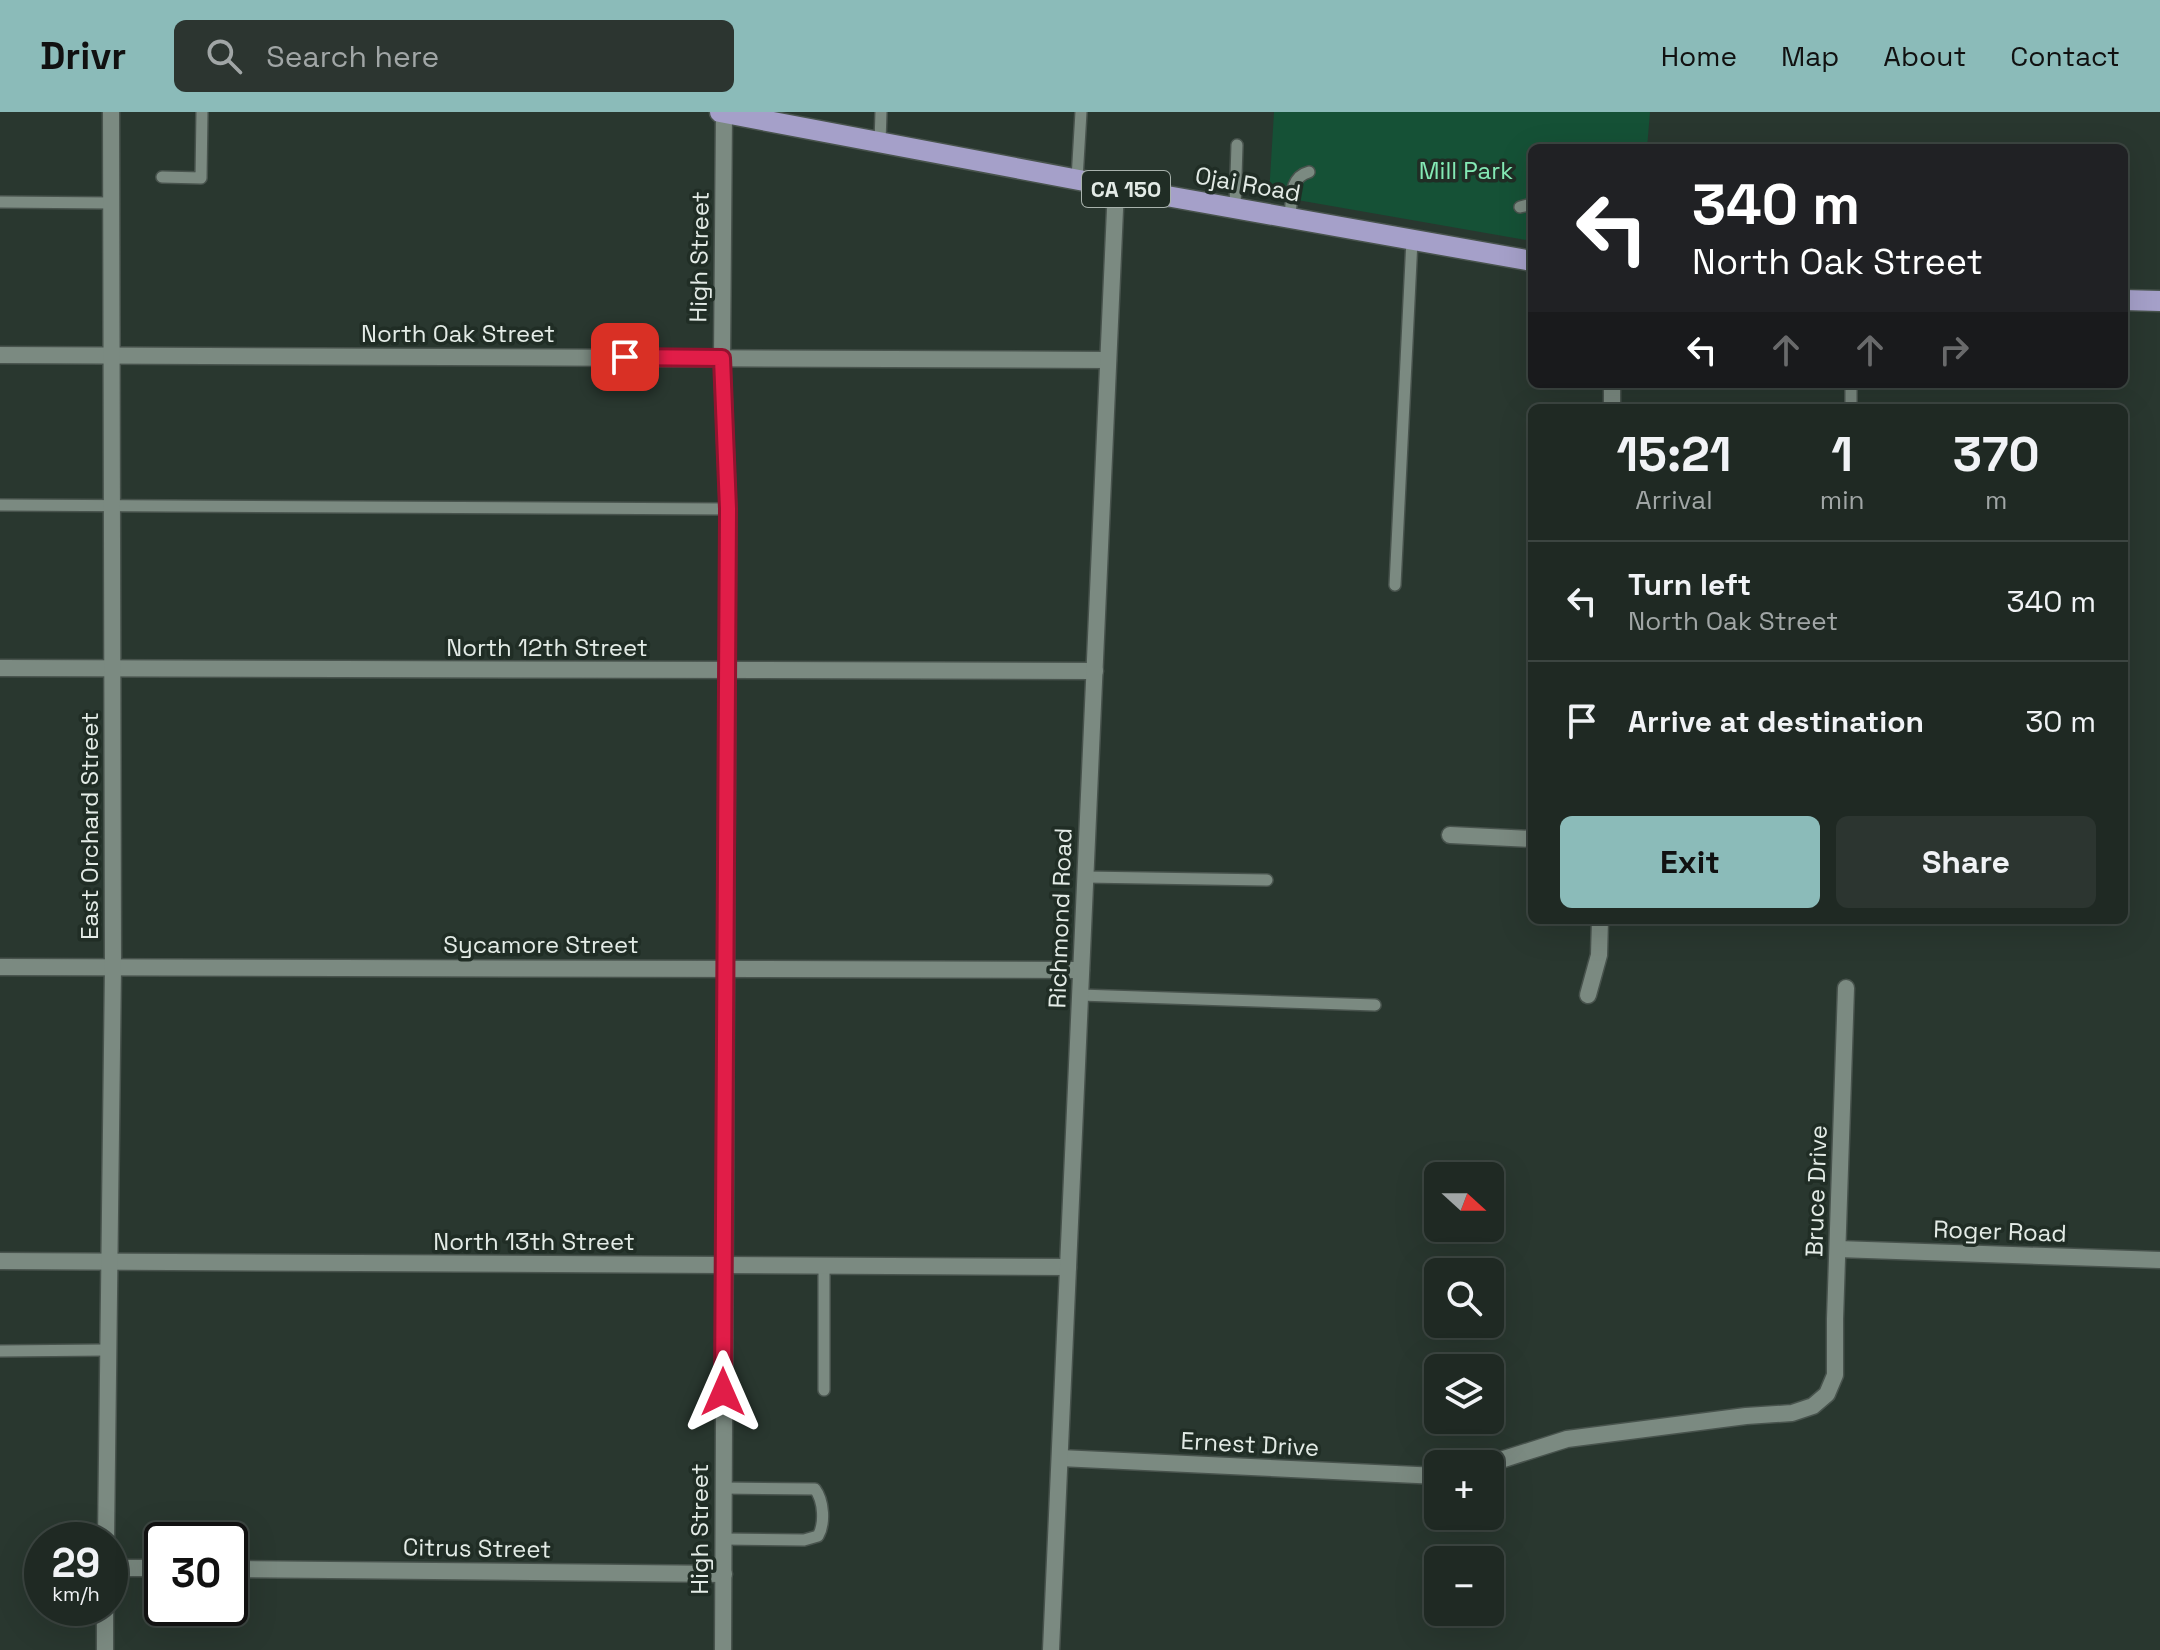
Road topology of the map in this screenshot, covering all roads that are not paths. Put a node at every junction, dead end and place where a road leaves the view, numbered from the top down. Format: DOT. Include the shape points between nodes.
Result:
graph roads {
  1 [pos="111,112"];
  2 [pos="202,112"];
  3 [pos="722,112"];
  4 [pos="881,112"];
  5 [pos="1081,112"];
  6 [pos="880,142"];
  7 [pos="1237,145"];
  8 [pos="1309,172"];
  9 [pos="162,177"];
  10 [pos="1077,179"];
  11 [pos="1116,187"];
  12 [pos="0,202"];
  13 [pos="111,203"];
  14 [pos="1235,207"];
  15 [pos="1290,217"];
  16 [pos="1412,240"];
  17 [pos="1528,260"];
  18 [pos="2128,300"];
  19 [pos="2160,301"];
  20 [pos="0,355"];
  21 [pos="111,356"];
  22 [pos="722,358"];
  23 [pos="1108,360"];
  24 [pos="0,505"];
  25 [pos="113,507"];
  26 [pos="728,509"];
  27 [pos="1395,585"];
  28 [pos="0,668"];
  29 [pos="113,669"];
  30 [pos="725,671"];
  31 [pos="1095,671"];
  32 [pos="1450,835"];
  33 [pos="1528,839"];
  34 [pos="1085,877"];
  35 [pos="1267,880"];
  36 [pos="1600,924"];
  37 [pos="0,967"];
  38 [pos="113,967"];
  39 [pos="725,969"];
  40 [pos="1081,970"];
  41 [pos="1846,988"];
  42 [pos="1080,995"];
  43 [pos="1588,995"];
  44 [pos="1375,1005"];
  45 [pos="1838,1249"];
  46 [pos="2160,1260"];
  47 [pos="0,1261"];
  48 [pos="110,1263"];
  49 [pos="824,1264"];
  50 [pos="724,1265"];
  51 [pos="1068,1267"];
  52 [pos="106,1350"];
  53 [pos="0,1351"];
  54 [pos="824,1390"];
  55 [pos="1060,1458"];
  56 [pos="1504,1459"];
  57 [pos="1424,1475"];
  58 [pos="722,1488"];
  59 [pos="106,1522"];
  60 [pos="723,1539"];
  61 [pos="248,1569"];
  62 [pos="724,1574"];
  63 [pos="105,1626"];
  64 [pos="105,1650"];
  65 [pos="723,1650"];
  66 [pos="1051,1650"];
  1 -- 13 [label="street, East Orchard Street"];
  2 -- 9 [label="lane" via="201,178"];
  3 -- 6 [label="main road, Ojai Road / CA 150"];
  3 -- 22 [label="street, High Street"];
  4 -- 6 [label="lane"];
  5 -- 10 [label="lane"];
  6 -- 10 [label="main road, Ojai Road / CA 150"];
  7 -- 14 [label="lane"];
  8 -- 15 [label="lane" via="1294,183"];
  10 -- 11 [label="main road, Ojai Road / CA 150"];
  11 -- 14 [label="main road, Ojai Road / CA 150"];
  11 -- 23 [label="street, Richmond Road"];
  12 -- 13 [label="lane"];
  13 -- 21 [label="street, East Orchard Street"];
  14 -- 15 [label="main road, Ojai Road / CA 150"];
  15 -- 16 [label="main road, Ojai Road / CA 150"];
  16 -- 17 [label="main road, Ojai Road / CA 150"];
  16 -- 27 [label="lane"];
  18 -- 19 [label="main road"];
  20 -- 21 [label="street, North Oak Street"];
  21 -- 22 [label="street, North Oak Street"];
  21 -- 25 [label="street, East Orchard Street"];
  22 -- 23 [label="street, North Oak Street"];
  22 -- 26 [label="street, High Street"];
  23 -- 31 [label="street, Richmond Road"];
  24 -- 25 [label="lane"];
  25 -- 26 [label="lane"];
  25 -- 29 [label="street, East Orchard Street"];
  26 -- 30 [label="street, High Street"];
  28 -- 29 [label="street, North 12th Street"];
  29 -- 30 [label="street, North 12th Street"];
  29 -- 38 [label="street, East Orchard Street"];
  30 -- 31 [label="street, North 12th Street"];
  30 -- 39 [label="street, High Street"];
  31 -- 34 [label="street, Richmond Road"];
  32 -- 33 [label="street"];
  34 -- 35 [label="lane"];
  34 -- 40 [label="street, Richmond Road"];
  36 -- 43 [label="street" via="1599,955"];
  37 -- 38 [label="street, Sycamore Street"];
  38 -- 39 [label="street, Sycamore Street"];
  38 -- 48 [label="street, East Orchard Street"];
  39 -- 40 [label="street, Sycamore Street"];
  39 -- 50 [label="street, High Street"];
  40 -- 42 [label="street, Richmond Road"];
  41 -- 45 [label="street, Bruce Drive"];
  42 -- 44 [label="lane"];
  42 -- 51 [label="street, Richmond Road"];
  45 -- 46 [label="street, Roger Road"];
  45 -- 56 [label="street, Bruce Drive" via="1835,1375 1827,1394 1813,1406 1792,1413 1567,1439"];
  47 -- 48 [label="street, North 13th Street"];
  48 -- 50 [label="street, North 13th Street"];
  48 -- 52 [label="street, East Orchard Street"];
  49 -- 50 [label="street, North 13th Street"];
  49 -- 51 [label="street, North 13th Street"];
  49 -- 54 [label="lane"];
  50 -- 58 [label="street, High Street"];
  51 -- 55 [label="street, Richmond Road"];
  52 -- 53 [label="lane"];
  52 -- 59 [label="street, East Orchard Street"];
  55 -- 57 [label="street, Ernest Drive"];
  55 -- 66 [label="street, Richmond Road"];
  58 -- 60 [label="street, High Street"];
  58 -- 60 [label="lane" via="815,1489 821,1497 822,1530 804,1540"];
  60 -- 62 [label="street, High Street"];
  61 -- 62 [label="street, Citrus Street"];
  62 -- 65 [label="street, High Street"];
  63 -- 64 [label="street"];
}
